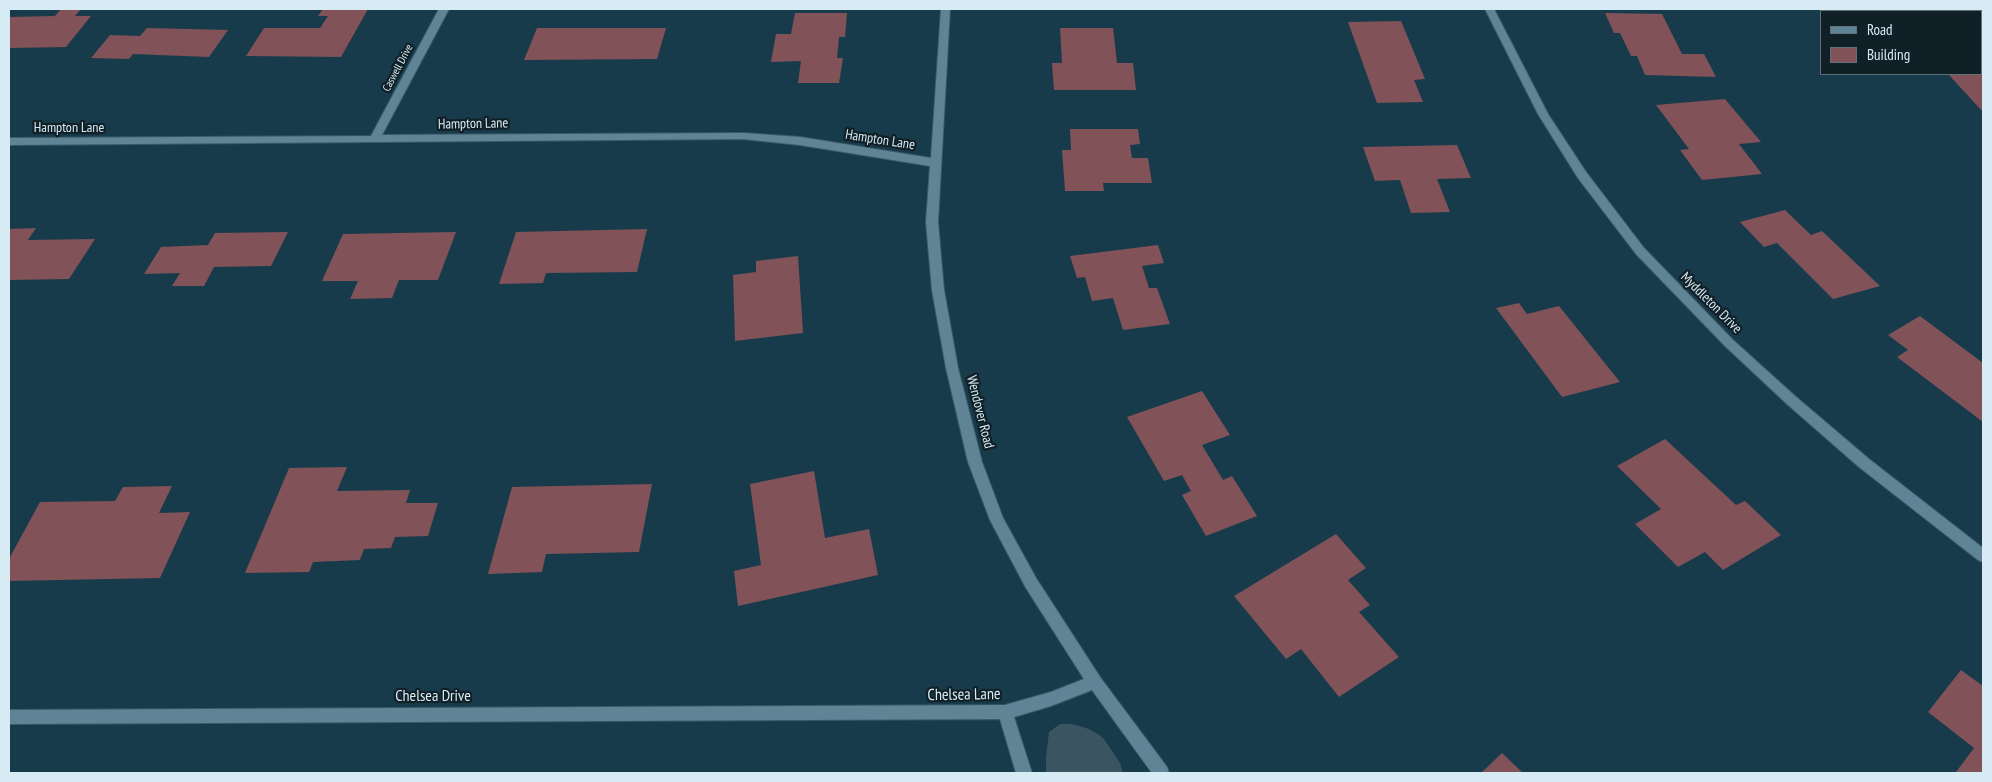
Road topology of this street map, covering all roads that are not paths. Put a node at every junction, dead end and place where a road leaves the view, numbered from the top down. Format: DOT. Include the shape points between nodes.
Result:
graph roads {
  1 [pos="444,9"];
  2 [pos="946,9"];
  3 [pos="1489,9"];
  4 [pos="374,140"];
  5 [pos="9,142"];
  6 [pos="937,163"];
  7 [pos="1983,556"];
  8 [pos="1095,682"];
  9 [pos="1004,712"];
  10 [pos="858,713"];
  11 [pos="9,717"];
  12 [pos="1024,773"];
  13 [pos="1161,773"];
  1 -- 4 [label="street, Caswell Drive"];
  2 -- 6 [label="street, Wendover Road"];
  3 -- 7 [label="street, Myddleton Drive" via="1543,114 1582,175 1640,251 1729,343 1791,400 1864,463"];
  4 -- 5 [label="street, Hampton Lane"];
  4 -- 6 [label="street, Hampton Lane" via="743,136 800,141"];
  6 -- 8 [label="street, Wendover Road" via="932,222 938,290 952,368 976,462 997,520 1031,583"];
  8 -- 9 [label="street, Chelsea Lane"];
  8 -- 13 [label="street, Wendover Road"];
  9 -- 10 [label="street, Chelsea Lane"];
  9 -- 12 [label="street"];
  10 -- 11 [label="street, Chelsea Drive"];
}
